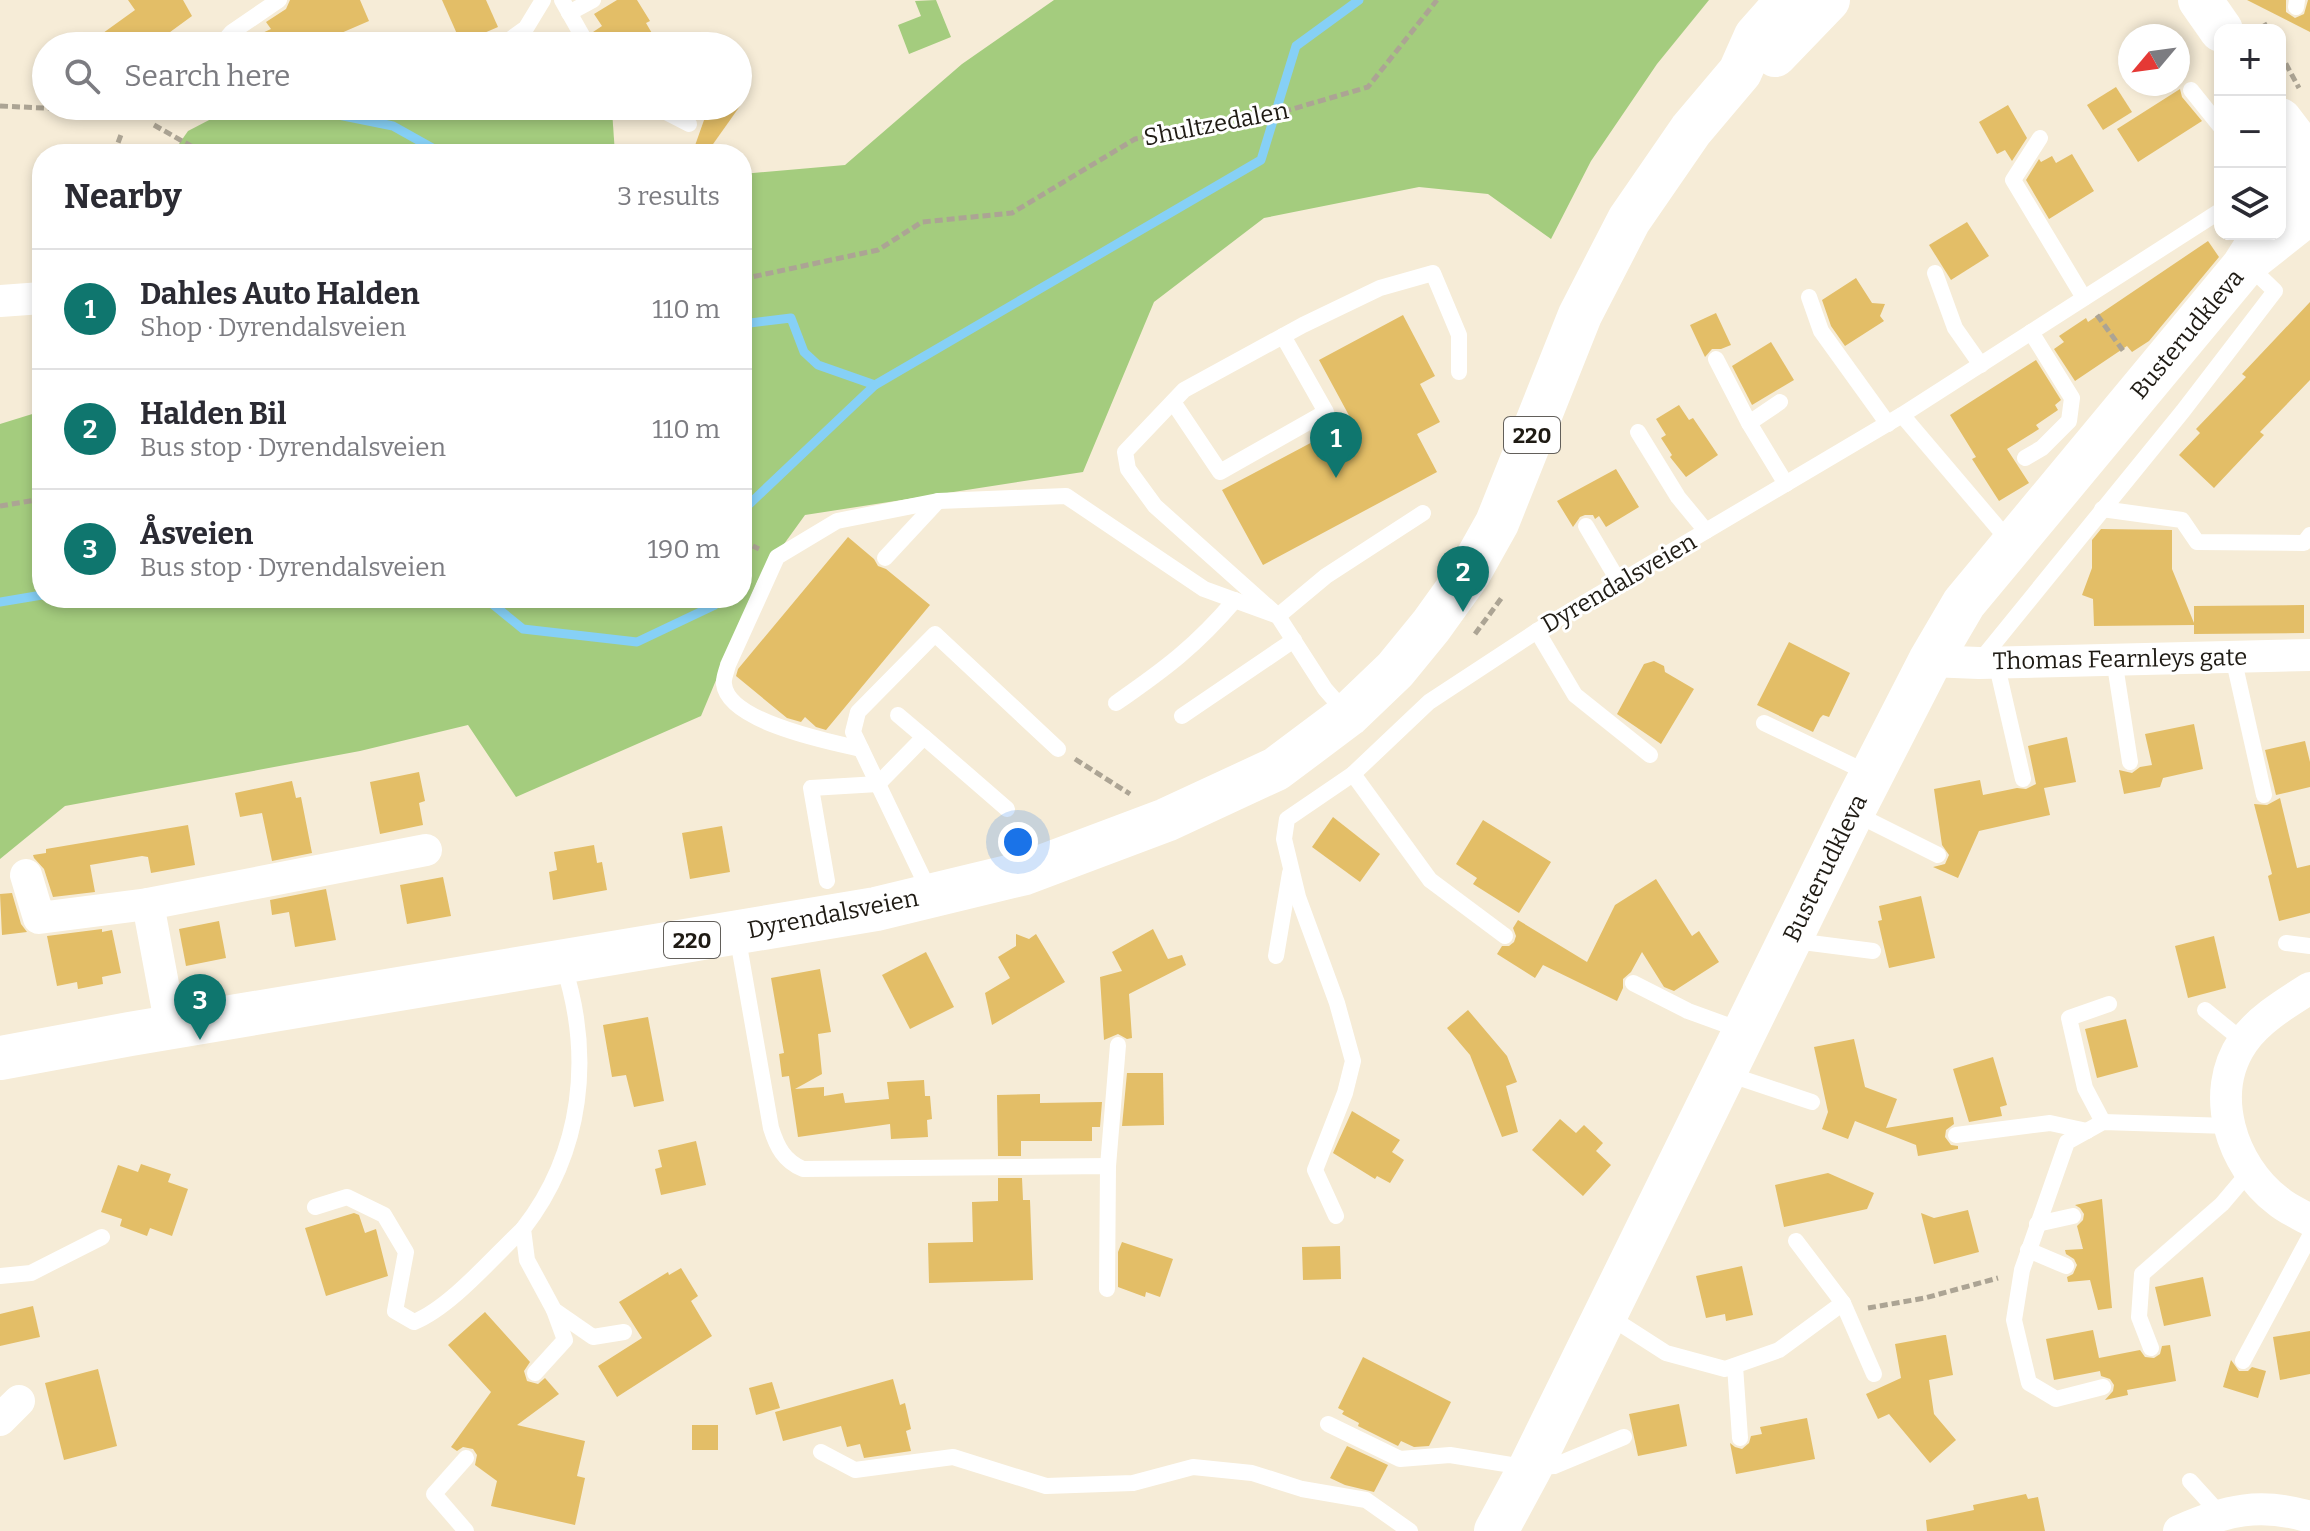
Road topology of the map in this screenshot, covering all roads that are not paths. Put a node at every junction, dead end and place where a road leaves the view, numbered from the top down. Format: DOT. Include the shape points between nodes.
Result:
graph roads {
  1 [pos="279,0"];
  2 [pos="543,0"];
  3 [pos="593,0"];
  4 [pos="1788,0"];
  5 [pos="1828,0"];
  6 [pos="2200,0"];
  7 [pos="566,7"];
  8 [pos="2217,24"];
  9 [pos="232,32"];
  10 [pos="521,32"];
  11 [pos="580,32"];
  12 [pos="1740,72"];
  13 [pos="2191,90"];
  14 [pos="2292,108"];
  15 [pos="2214,119"];
  16 [pos="681,120"];
  17 [pos="689,124"];
  18 [pos="2040,138"];
  19 [pos="2310,159"];
  20 [pos="2310,178"];
  21 [pos="2286,197"];
  22 [pos="2310,212"];
  23 [pos="2214,215"];
  24 [pos="2255,248"];
  25 [pos="1935,273"];
  26 [pos="1809,297"];
  27 [pos="2084,298"];
  28 [pos="32,299"];
  29 [pos="0,301"];
  30 [pos="2031,332"];
  31 [pos="1283,336"];
  32 [pos="1716,359"];
  33 [pos="1981,365"];
  34 [pos="1459,372"];
  35 [pos="1173,402"];
  36 [pos="1780,402"];
  37 [pos="1895,420"];
  38 [pos="1749,423"];
  39 [pos="1638,432"];
  40 [pos="2025,458"];
  41 [pos="1786,484"];
  42 [pos="938,501"];
  43 [pos="2102,509"];
  44 [pos="1423,513"];
  45 [pos="1586,526"];
  46 [pos="1706,531"];
  47 [pos="2310,535"];
  48 [pos="2012,544"];
  49 [pos="885,558"];
  50 [pos="1619,582"];
  51 [pos="1235,600"];
  52 [pos="1278,616"];
  53 [pos="1537,631"];
  54 [pos="1294,640"];
  55 [pos="2310,655"];
  56 [pos="2233,657"];
  57 [pos="2114,659"];
  58 [pos="1930,661"];
  59 [pos="1988,662"];
  60 [pos="1116,703"];
  61 [pos="898,715"];
  62 [pos="1348,715"];
  63 [pos="1182,716"];
  64 [pos="1764,723"];
  65 [pos="924,737"];
  66 [pos="861,749"];
  67 [pos="1058,749"];
  68 [pos="1650,755"];
  69 [pos="2130,762"];
  70 [pos="1353,774"];
  71 [pos="2023,779"];
  72 [pos="878,784"];
  73 [pos="1862,794"];
  74 [pos="2264,795"];
  75 [pos="1007,809"];
  76 [pos="426,850"];
  77 [pos="1938,855"];
  78 [pos="1290,867"];
  79 [pos="26,875"];
  80 [pos="827,881"];
  81 [pos="928,897"];
  82 [pos="148,904"];
  83 [pos="737,933"];
  84 [pos="1505,936"];
  85 [pos="1789,940"];
  86 [pos="2286,943"];
  87 [pos="2310,946"];
  88 [pos="1873,951"];
  89 [pos="1276,956"];
  90 [pos="563,962"];
  91 [pos="1633,983"];
  92 [pos="2310,988"];
  93 [pos="2109,1004"];
  94 [pos="2205,1010"];
  95 [pos="171,1027"];
  96 [pos="1744,1031"];
  97 [pos="2243,1041"];
  98 [pos="1118,1045"];
  99 [pos="0,1058"];
  100 [pos="1724,1073"];
  101 [pos="1812,1102"];
  102 [pos="2103,1122"];
  103 [pos="2228,1126"];
  104 [pos="2087,1131"];
  105 [pos="1956,1135"];
  106 [pos="1108,1166"];
  107 [pos="2250,1171"];
  108 [pos="315,1207"];
  109 [pos="1336,1216"];
  110 [pos="2073,1216"];
  111 [pos="2310,1220"];
  112 [pos="2037,1224"];
  113 [pos="523,1229"];
  114 [pos="2310,1236"];
  115 [pos="102,1237"];
  116 [pos="1796,1241"];
  117 [pos="2028,1250"];
  118 [pos="2066,1266"];
  119 [pos="0,1276"];
  120 [pos="1107,1289"];
  121 [pos="1846,1309"];
  122 [pos="554,1310"];
  123 [pos="1604,1317"];
  124 [pos="624,1332"];
  125 [pos="2151,1348"];
  126 [pos="2243,1361"];
  127 [pos="1735,1366"];
  128 [pos="535,1373"];
  129 [pos="1874,1374"];
  130 [pos="2103,1387"];
  131 [pos="1328,1424"];
  132 [pos="1624,1437"];
  133 [pos="1740,1438"];
  134 [pos="821,1452"];
  135 [pos="466,1458"];
  136 [pos="1530,1468"];
  137 [pos="2190,1481"];
  138 [pos="2310,1517"];
  139 [pos="2203,1524"];
  140 [pos="466,1531"];
  141 [pos="1410,1531"];
  142 [pos="1496,1531"];
  1 -- 9 [label="lane"];
  2 -- 10 [label="lane"];
  3 -- 7 [label="lane"];
  4 -- 12 [label="main road, 220" via="1756,36"];
  5 -- 12 [label="main road, 220" via="1775,55"];
  6 -- 8 [label="main road"];
  7 -- 11 [label="lane"];
  12 -- 62 [label="main road, 220" via="1691,130 1629,220 1580,315 1497,523 1469,573 1395,670"];
  13 -- 15 [label="lane"];
  14 -- 19 [label="main road"];
  16 -- 17 [label="lane"];
  18 -- 27 [label="lane" via="2013,180"];
  20 -- 21 [label="main road" via="2293,185"];
  22 -- 24 [label="main road, Busterudkleva"];
  23 -- 27 [label="lane, Dyrendalsveien"];
  24 -- 43 [label="lane" via="2275,291"];
  24 -- 48 [label="main road, Busterudkleva"];
  25 -- 33 [label="lane" via="1955,328"];
  26 -- 37 [label="lane" via="1821,331"];
  27 -- 30 [label="lane, Dyrendalsveien"];
  28 -- 29 [label="street"];
  30 -- 33 [label="lane, Dyrendalsveien"];
  30 -- 40 [label="lane" via="2072,398 2069,421"];
  31 -- 34 [label="lane" via="1380,288 1433,273 1459,335"];
  31 -- 35 [label="lane" via="1184,390"];
  31 -- 35 [label="lane" via="1326,412 1220,472"];
  32 -- 38 [label="lane"];
  33 -- 37 [label="lane, Dyrendalsveien"];
  35 -- 52 [label="lane" via="1125,452 1128,469 1155,506"];
  36 -- 38 [label="lane"];
  37 -- 41 [label="lane, Dyrendalsveien"];
  37 -- 48 [label="lane"];
  38 -- 41 [label="lane"];
  39 -- 46 [label="lane"];
  41 -- 46 [label="lane, Dyrendalsveien"];
  42 -- 49 [label="lane"];
  42 -- 51 [label="lane" via="1066,496 1204,589"];
  42 -- 66 [label="lane" via="837,521 777,557 728,665 723,683 730,700 770,725"];
  43 -- 47 [label="lane" via="2182,520 2197,542 2304,543"];
  43 -- 59 [label="lane"];
  44 -- 52 [label="lane" via="1326,576"];
  45 -- 50 [label="lane"];
  46 -- 50 [label="lane, Dyrendalsveien"];
  48 -- 58 [label="main road, Busterudkleva" via="1964,603"];
  50 -- 53 [label="lane, Dyrendalsveien"];
  51 -- 52 [label="lane"];
  51 -- 60 [label="lane" via="1176,662"];
  52 -- 54 [label="lane"];
  53 -- 68 [label="lane" via="1575,695"];
  53 -- 70 [label="lane, Dyrendalsveien" via="1429,702"];
  54 -- 62 [label="lane"];
  54 -- 63 [label="lane"];
  55 -- 56 [label="street, Thomas Fearnleys gate"];
  56 -- 57 [label="street, Thomas Fearnleys gate"];
  56 -- 74 [label="lane"];
  57 -- 59 [label="street, Thomas Fearnleys gate"];
  57 -- 69 [label="lane"];
  58 -- 59 [label="street, Thomas Fearnleys gate"];
  58 -- 73 [label="main road, Busterudkleva"];
  59 -- 71 [label="lane"];
  61 -- 65 [label="lane"];
  62 -- 81 [label="main road, Dyrendalsveien / 220" via="1276,769 1166,820 1025,873"];
  64 -- 73 [label="lane"];
  65 -- 72 [label="lane"];
  65 -- 75 [label="lane"];
  66 -- 67 [label="lane" via="853,732 858,712 935,634"];
  66 -- 72 [label="lane"];
  70 -- 78 [label="lane, Dyrendalsveien" via="1287,819 1284,839"];
  70 -- 84 [label="lane" via="1430,880"];
  72 -- 80 [label="lane" via="811,788"];
  72 -- 81 [label="lane"];
  73 -- 77 [label="lane"];
  73 -- 85 [label="main road, Busterudkleva"];
  76 -- 82 [label="street"];
  78 -- 89 [label="lane"];
  78 -- 109 [label="lane, Dyrendalsveien" via="1353,1061 1315,1170"];
  79 -- 82 [label="street" via="39,918"];
  81 -- 83 [label="main road, Dyrendalsveien / 220"];
  82 -- 95 [label="street"];
  83 -- 90 [label="main road, Dyrendalsveien / 220"];
  83 -- 106 [label="lane" via="771,1128 788,1163 803,1169"];
  85 -- 88 [label="lane"];
  85 -- 96 [label="main road, Busterudkleva"];
  86 -- 87 [label="lane"];
  90 -- 95 [label="main road, Dyrendalsveien / 220"];
  90 -- 113 [label="lane" via="576,1018 581,1082 561,1164 543,1203"];
  91 -- 96 [label="lane"];
  92 -- 97 [label="street"];
  93 -- 102 [label="lane" via="2069,1018 2085,1088"];
  94 -- 97 [label="lane"];
  95 -- 99 [label="main road, Dyrendalsveien / 220"];
  96 -- 100 [label="main road, Busterudkleva"];
  97 -- 103 [label="street" via="2228,1074"];
  98 -- 106 [label="lane"];
  100 -- 101 [label="lane"];
  100 -- 123 [label="main road, Busterudkleva"];
  102 -- 103 [label="lane"];
  102 -- 104 [label="lane"];
  103 -- 107 [label="street"];
  104 -- 105 [label="lane" via="2050,1123"];
  104 -- 112 [label="lane" via="2067,1142"];
  106 -- 120 [label="lane"];
  107 -- 111 [label="street" via="2277,1201"];
  107 -- 125 [label="lane" via="2222,1204 2142,1274 2139,1317"];
  108 -- 113 [label="lane" via="347,1197 384,1215 406,1252 395,1311 414,1322 449,1299"];
  110 -- 112 [label="lane"];
  112 -- 117 [label="lane"];
  113 -- 122 [label="lane" via="527,1260"];
  114 -- 126 [label="lane"];
  115 -- 119 [label="lane" via="31,1273"];
  116 -- 121 [label="lane"];
  117 -- 118 [label="lane"];
  117 -- 130 [label="lane" via="2014,1320 2029,1383 2056,1399"];
  121 -- 127 [label="lane" via="1779,1350"];
  121 -- 129 [label="lane"];
  122 -- 124 [label="lane" via="593,1337"];
  122 -- 128 [label="lane" via="565,1340"];
  123 -- 127 [label="lane" via="1666,1353 1725,1369"];
  123 -- 136 [label="main road, Busterudkleva"];
  127 -- 133 [label="lane"];
  131 -- 136 [label="lane" via="1400,1459 1450,1455"];
  132 -- 136 [label="lane" via="1554,1466"];
  134 -- 141 [label="lane" via="855,1470 953,1457 1046,1486 1133,1483 1193,1467 1252,1473 1302,1489 1366,1500"];
  135 -- 140 [label="lane" via="434,1494"];
  136 -- 142 [label="main road, Busterudkleva"];
  137 -- 139 [label="lane"];
  138 -- 139 [label="street" via="2254,1509"];
}
